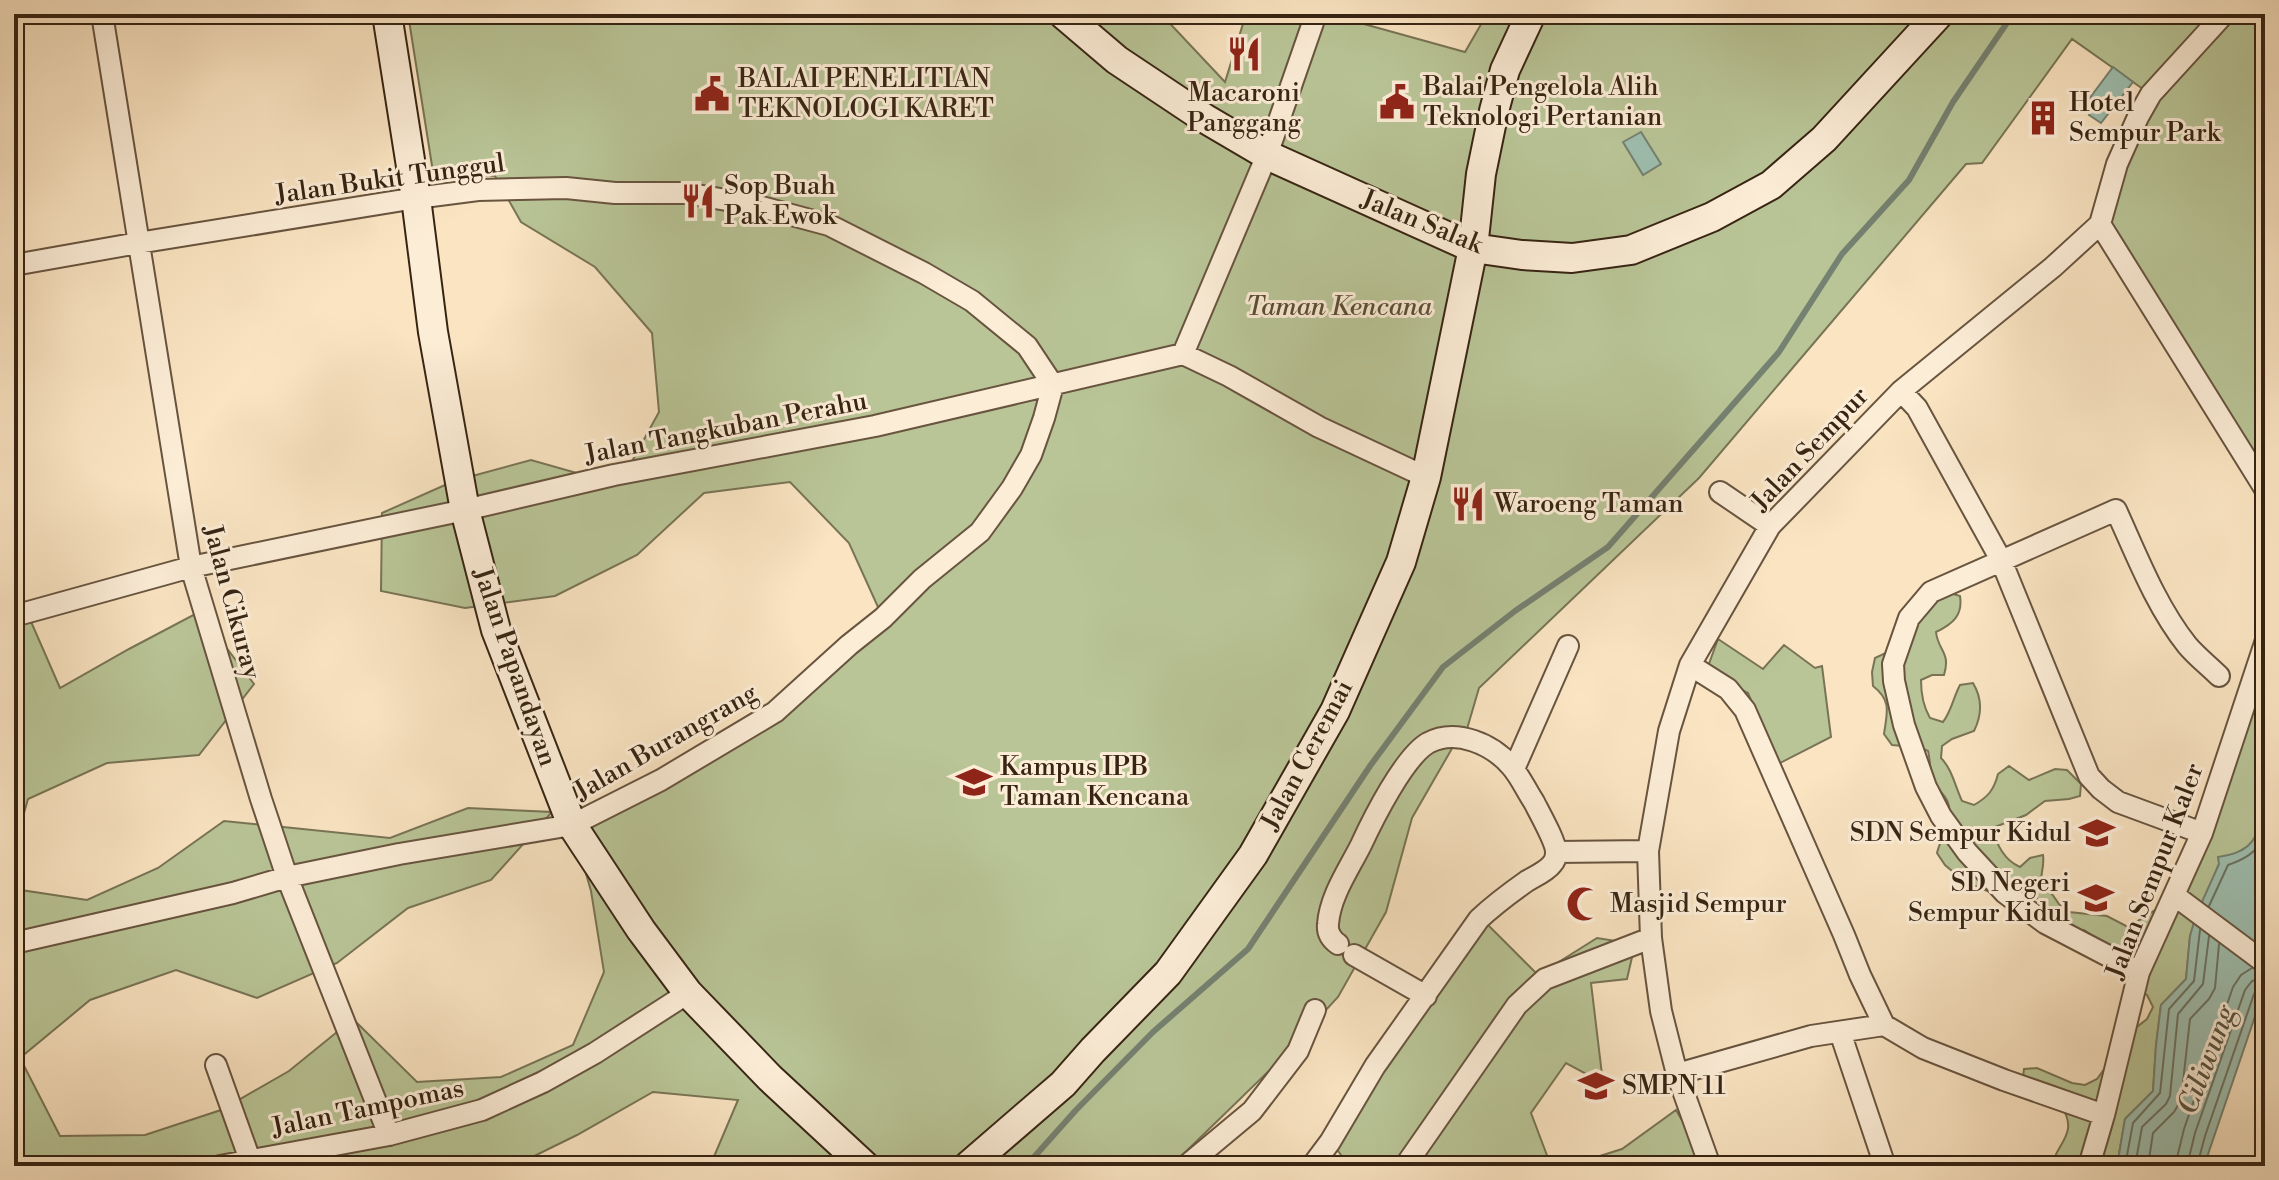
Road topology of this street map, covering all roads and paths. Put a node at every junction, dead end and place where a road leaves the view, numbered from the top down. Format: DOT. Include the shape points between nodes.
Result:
graph roads {
  1 [pos="102,14"];
  2 [pos="387,14"];
  3 [pos="1063,14"];
  4 [pos="1316,14"];
  5 [pos="1531,14"];
  6 [pos="1939,14"];
  7 [pos="2224,14"];
  8 [pos="1267,155"];
  9 [pos="416,198"];
  10 [pos="2100,224"];
  11 [pos="138,243"];
  12 [pos="1473,248"];
  13 [pos="14,265"];
  14 [pos="1183,354"];
  15 [pos="1053,385"];
  16 [pos="1901,391"];
  17 [pos="1426,477"];
  18 [pos="2265,489"];
  19 [pos="1720,492"];
  20 [pos="465,510"];
  21 [pos="1770,526"];
  22 [pos="2001,560"];
  23 [pos="191,567"];
  24 [pos="14,616"];
  25 [pos="2265,643"];
  26 [pos="1568,646"];
  27 [pos="1690,665"];
  28 [pos="2219,676"];
  29 [pos="1514,769"];
  30 [pos="572,825"];
  31 [pos="2202,833"];
  32 [pos="1648,851"];
  33 [pos="1556,852"];
  34 [pos="287,877"];
  35 [pos="2178,898"];
  36 [pos="1651,938"];
  37 [pos="14,943"];
  38 [pos="2265,963"];
  39 [pos="2139,972"];
  40 [pos="688,993"];
  41 [pos="1426,996"];
  42 [pos="1315,1010"];
  43 [pos="1884,1025"];
  44 [pos="1840,1032"];
  45 [pos="216,1065"];
  46 [pos="1677,1074"];
  47 [pos="2104,1115"];
  48 [pos="389,1135"];
  49 [pos="250,1160"];
  50 [pos="220,1166"];
  51 [pos="865,1166"];
  52 [pos="968,1166"];
  53 [pos="1186,1166"];
  54 [pos="1312,1166"];
  55 [pos="1405,1166"];
  56 [pos="1710,1166"];
  57 [pos="1885,1166"];
  58 [pos="2089,1166"];
  1 -- 11 [label="street, Jalan Cikuray"];
  2 -- 9 [label="street, Jalan Papandayan"];
  3 -- 8 [label="street, Jalan Salak" via="1117,60"];
  4 -- 8 [label="street"];
  5 -- 12 [label="street, Jalan Ceremai" via="1505,70 1494,111"];
  6 -- 12 [label="street, Jalan Salak" via="1824,139 1771,185 1712,217 1631,250 1572,258"];
  7 -- 10 [label="street" via="2151,94 2117,164"];
  8 -- 12 [label="street, Jalan Salak"];
  8 -- 14 [label="street"];
  9 -- 11 [label="street, Jalan Bukit Tunggul"];
  9 -- 15 [label="street, Jalan Bukit Tunggul" via="514,188 685,193 829,225 972,301 1027,346"];
  9 -- 20 [label="street, Jalan Papandayan"];
  10 -- 16 [label="street, Jalan Sempur"];
  10 -- 18 [label="street"];
  11 -- 13 [label="street, Jalan Bukit Tunggul"];
  11 -- 23 [label="street, Jalan Cikuray"];
  12 -- 17 [label="street, Jalan Ceremai"];
  14 -- 15 [label="street, Jalan Tangkuban Perahu"];
  14 -- 17 [label="street"];
  15 -- 20 [label="street, Jalan Tangkuban Perahu"];
  15 -- 30 [label="street, Jalan Burangrang" via="1031,455 980,532 775,712"];
  16 -- 21 [label="street, Jalan Sempur"];
  16 -- 22 [label="street" via="1917,408"];
  17 -- 52 [label="street, Jalan Ceremai" via="1401,562 1335,711 1253,855 1168,973 1063,1084"];
  19 -- 21 [label="street"];
  20 -- 23 [label="street, Jalan Tangkuban Perahu"];
  20 -- 30 [label="street, Jalan Papandayan" via="496,630"];
  21 -- 27 [label="street, Jalan Sempur"];
  22 -- 28 [label="street" via="2116,510 2169,617 2188,646"];
  22 -- 31 [label="street" via="2089,776 2118,802"];
  22 -- 39 [label="street" via="1931,592 1909,618 1893,664 1904,725 1941,816 2005,893 2045,923"];
  23 -- 24 [label="street, Jalan Tangkuban Perahu"];
  23 -- 34 [label="street, Jalan Cikuray"];
  25 -- 31 [label="street, Jalan Sempur Kaler"];
  26 -- 29 [label="street"];
  27 -- 32 [label="street, Jalan Sempur" via="1669,731"];
  27 -- 43 [label="street" via="1728,689 1745,710"];
  29 -- 33 [label="street"];
  29 -- 41 [label="street" via="1467,738 1429,743 1389,794 1333,902 1331,938"];
  30 -- 34 [label="street, Jalan Burangrang"];
  30 -- 40 [label="street, Jalan Papandayan"];
  31 -- 35 [label="street, Jalan Sempur Kaler"];
  32 -- 33 [label="street"];
  32 -- 36 [label="street, Jalan Sempur"];
  33 -- 41 [label="street" via="1552,864 1479,919"];
  34 -- 37 [label="street, Jalan Burangrang"];
  34 -- 48 [label="street, Jalan Cikuray"];
  35 -- 38 [label="street"];
  35 -- 39 [label="street, Jalan Sempur Kaler"];
  36 -- 46 [label="street, Jalan Sempur"];
  36 -- 55 [label="street" via="1545,979 1517,1005"];
  39 -- 47 [label="street, Jalan Sempur Kaler"];
  40 -- 48 [label="street, Jalan Tampomas" via="543,1082 482,1110"];
  40 -- 51 [label="street, Jalan Papandayan"];
  41 -- 54 [label="street"];
  42 -- 53 [label="street" via="1298,1051 1252,1111"];
  43 -- 44 [label="street"];
  43 -- 47 [label="street" via="1923,1048"];
  44 -- 46 [label="street"];
  44 -- 57 [label="street"];
  45 -- 49 [label="street"];
  46 -- 56 [label="street, Jalan Sempur"];
  47 -- 58 [label="street, Jalan Sempur Kaler"];
  48 -- 49 [label="street, Jalan Tampomas"];
  49 -- 50 [label="street, Jalan Tampomas"];
}
